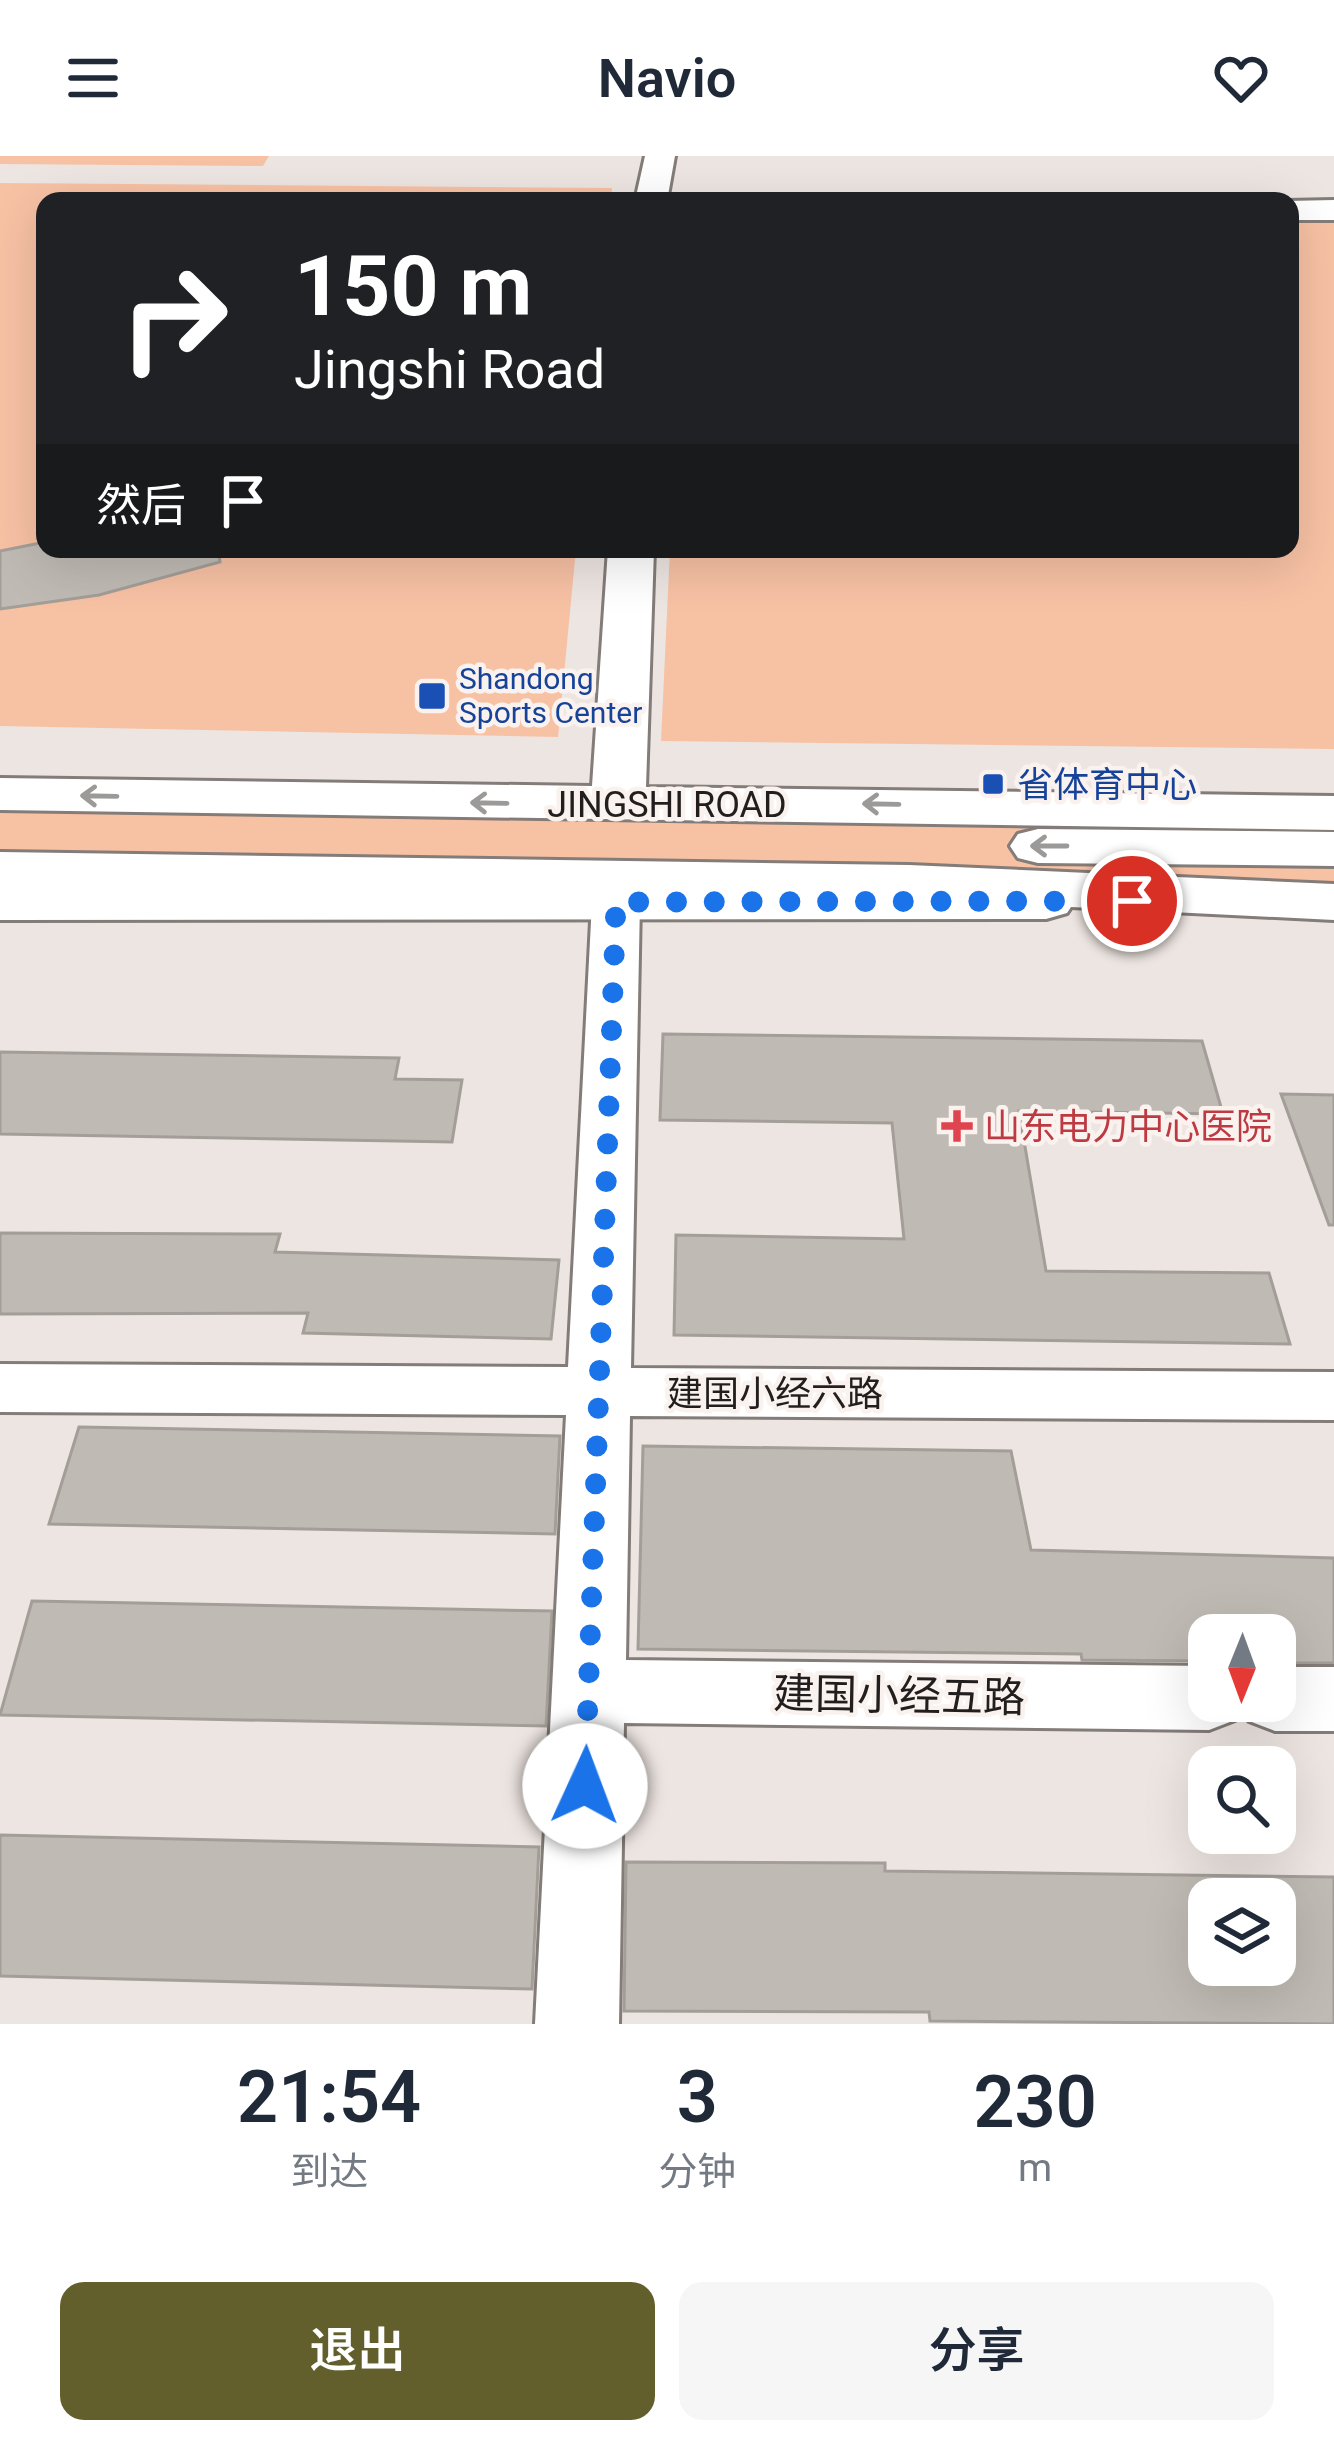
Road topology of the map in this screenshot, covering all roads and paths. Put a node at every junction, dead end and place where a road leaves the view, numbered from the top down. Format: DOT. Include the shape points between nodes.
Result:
graph roads {
  1 [pos="660,156"];
  2 [pos="653,192"];
  3 [pos="1299,210"];
  4 [pos="1334,210"];
  5 [pos="631,558"];
  6 [pos="0,794"];
  7 [pos="617,806"];
  8 [pos="1334,813"];
  9 [pos="1334,849"];
  10 [pos="9,870"];
  11 [pos="1274,901"];
  12 [pos="616,902"];
  13 [pos="1334,902"];
  14 [pos="0,1388"];
  15 [pos="602,1391"];
  16 [pos="1334,1396"];
  17 [pos="588,1691"];
  18 [pos="1188,1698"];
  19 [pos="1296,1699"];
  20 [pos="1334,1699"];
  21 [pos="577,2024"];
  1 -- 2 [label="main road"];
  3 -- 4 [label="main road"];
  5 -- 7 [label="main road"];
  7 -- 6 [label="main road, JINGSHI ROAD, one-way"];
  8 -- 7 [label="main road, JINGSHI ROAD, one-way"];
  9 -- 10 [label="main road, JINGSHI ROAD, one-way"];
  10 -- 11 [label="main road, JINGSHI ROAD" via="909,882"];
  10 -- 12 [label="main road, JINGSHI ROAD"];
  11 -- 12 [label="main road, JINGSHI ROAD"];
  11 -- 13 [label="main road, JINGSHI ROAD"];
  12 -- 15 [label="street"];
  14 -- 15 [label="street, 建国小经六路"];
  15 -- 16 [label="street, 建国小经六路"];
  15 -- 17 [label="street"];
  17 -- 18 [label="street, 建国小经五路"];
  17 -- 21 [label="street"];
  19 -- 20 [label="street"];
}
